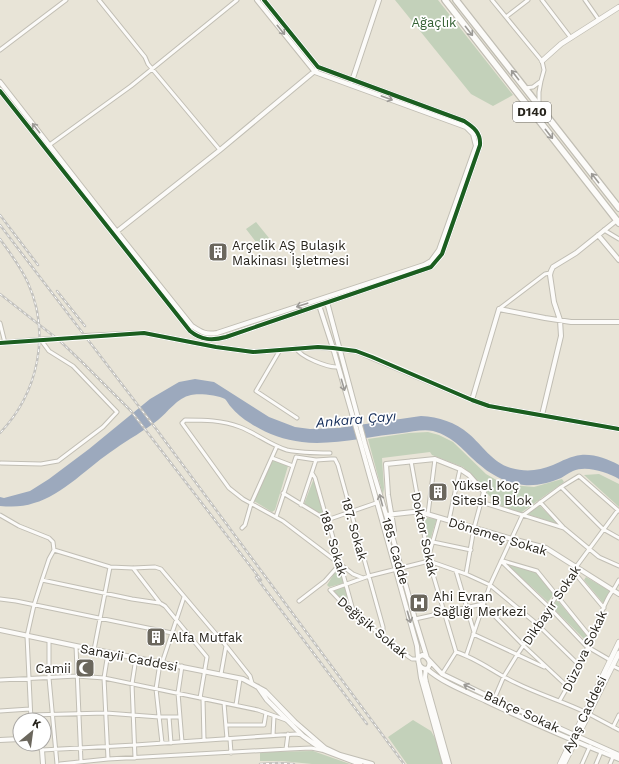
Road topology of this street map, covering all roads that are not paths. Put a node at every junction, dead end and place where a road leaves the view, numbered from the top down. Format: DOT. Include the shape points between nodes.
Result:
graph roads {
  1 [pos="66,0"];
  2 [pos="99,0"];
  3 [pos="237,0"];
  4 [pos="257,0"];
  5 [pos="264,0"];
  6 [pos="379,0"];
  7 [pos="445,0"];
  8 [pos="456,0"];
  9 [pos="492,0"];
  10 [pos="528,0"];
  11 [pos="542,0"];
  12 [pos="585,0"];
  13 [pos="619,7"];
  14 [pos="506,17"];
  15 [pos="599,20"];
  16 [pos="571,38"];
  17 [pos="0,50"];
  18 [pos="542,62"];
  19 [pos="318,67"];
  20 [pos="153,69"];
  21 [pos="315,72"];
  22 [pos="352,80"];
  23 [pos="541,81"];
  24 [pos="0,82"];
  25 [pos="350,85"];
  26 [pos="525,88"];
  27 [pos="0,91"];
  28 [pos="540,107"];
  29 [pos="49,145"];
  30 [pos="45,149"];
  31 [pos="220,150"];
  32 [pos="619,208"];
  33 [pos="618,221"];
  34 [pos="604,230"];
  35 [pos="115,234"];
  36 [pos="598,235"];
  37 [pos="619,239"];
  38 [pos="619,260"];
  39 [pos="550,273"];
  40 [pos="327,302"];
  41 [pos="319,305"];
  42 [pos="499,309"];
  43 [pos="560,320"];
  44 [pos="619,322"];
  45 [pos="0,323"];
  46 [pos="85,336"];
  47 [pos="50,339"];
  48 [pos="41,340"];
  49 [pos="0,343"];
  50 [pos="5,343"];
  51 [pos="296,348"];
  52 [pos="333,348"];
  53 [pos="339,349"];
  54 [pos="280,350"];
  55 [pos="338,367"];
  56 [pos="472,400"];
  57 [pos="542,416"];
  58 [pos="298,418"];
  59 [pos="356,421"];
  60 [pos="619,428"];
  61 [pos="363,445"];
  62 [pos="277,446"];
  63 [pos="330,453"];
  64 [pos="272,458"];
  65 [pos="435,459"];
  66 [pos="316,460"];
  67 [pos="411,461"];
  68 [pos="1,463"];
  69 [pos="293,466"];
  70 [pos="460,468"];
  71 [pos="312,473"];
  72 [pos="561,487"];
  73 [pos="283,493"];
  74 [pos="481,502"];
  75 [pos="540,502"];
  76 [pos="376,503"];
  77 [pos="251,504"];
  78 [pos="302,505"];
  79 [pos="618,510"];
  80 [pos="350,512"];
  81 [pos="420,512"];
  82 [pos="428,514"];
  83 [pos="0,515"];
  84 [pos="388,515"];
  85 [pos="522,516"];
  86 [pos="276,517"];
  87 [pos="440,519"];
  88 [pos="327,520"];
  89 [pos="448,520"];
  90 [pos="242,528"];
  91 [pos="474,528"];
  92 [pos="564,528"];
  93 [pos="603,529"];
  94 [pos="619,538"];
  95 [pos="512,539"];
  96 [pos="433,542"];
  97 [pos="589,549"];
  98 [pos="54,550"];
  99 [pos="471,550"];
  100 [pos="501,561"];
  101 [pos="429,562"];
  102 [pos="340,564"];
  103 [pos="619,566"];
  104 [pos="110,567"];
  105 [pos="133,568"];
  106 [pos="401,568"];
  107 [pos="574,569"];
  108 [pos="396,570"];
  109 [pos="456,571"];
  110 [pos="466,574"];
  111 [pos="369,576"];
  112 [pos="363,578"];
  113 [pos="42,580"];
  114 [pos="619,580"];
  115 [pos="346,584"];
  116 [pos="490,585"];
  117 [pos="614,591"];
  118 [pos="105,593"];
  119 [pos="619,594"];
  120 [pos="557,595"];
  121 [pos="184,597"];
  122 [pos="0,600"];
  123 [pos="299,600"];
  124 [pos="160,603"];
  125 [pos="483,604"];
  126 [pos="34,606"];
  127 [pos="550,607"];
  128 [pos="467,608"];
  129 [pos="604,608"];
  130 [pos="444,612"];
  131 [pos="354,614"];
  132 [pos="100,618"];
  133 [pos="415,619"];
  134 [pos="176,621"];
  135 [pos="537,624"];
  136 [pos="0,630"];
  137 [pos="172,633"];
  138 [pos="474,633"];
  139 [pos="27,636"];
  140 [pos="383,636"];
  141 [pos="592,638"];
  142 [pos="49,640"];
  143 [pos="619,642"];
  144 [pos="76,646"];
  145 [pos="226,646"];
  146 [pos="524,646"];
  147 [pos="588,647"];
  148 [pos="94,650"];
  149 [pos="456,652"];
  150 [pos="108,653"];
  151 [pos="619,654"];
  152 [pos="517,655"];
  153 [pos="466,656"];
  154 [pos="136,658"];
  155 [pos="428,659"];
  156 [pos="418,660"];
  157 [pos="161,663"];
  158 [pos="614,663"];
  159 [pos="579,665"];
  160 [pos="182,666"];
  161 [pos="546,667"];
  162 [pos="426,669"];
  163 [pos="619,669"];
  164 [pos="205,672"];
  165 [pos="221,674"];
  166 [pos="442,674"];
  167 [pos="77,676"];
  168 [pos="504,676"];
  169 [pos="28,678"];
  170 [pos="49,678"];
  171 [pos="104,678"];
  172 [pos="240,678"];
  173 [pos="0,680"];
  174 [pos="252,683"];
  175 [pos="132,684"];
  176 [pos="258,686"];
  177 [pos="568,687"];
  178 [pos="156,689"];
  179 [pos="178,693"];
  180 [pos="202,698"];
  181 [pos="494,699"];
  182 [pos="560,700"];
  183 [pos="224,703"];
  184 [pos="492,704"];
  185 [pos="236,705"];
  186 [pos="30,709"];
  187 [pos="0,711"];
  188 [pos="266,713"];
  189 [pos="587,713"];
  190 [pos="79,714"];
  191 [pos="106,714"];
  192 [pos="53,715"];
  193 [pos="133,715"];
  194 [pos="619,715"];
  195 [pos="274,716"];
  196 [pos="159,717"];
  197 [pos="169,717"];
  198 [pos="180,717"];
  199 [pos="289,721"];
  200 [pos="226,725"];
  201 [pos="613,727"];
  202 [pos="619,730"];
  203 [pos="288,734"];
  204 [pos="273,736"];
  205 [pos="303,736"];
  206 [pos="575,738"];
  207 [pos="12,739"];
  208 [pos="229,739"];
  209 [pos="0,740"];
  210 [pos="204,740"];
  211 [pos="182,742"];
  212 [pos="162,743"];
  213 [pos="171,743"];
  214 [pos="135,745"];
  215 [pos="108,746"];
  216 [pos="590,746"];
  217 [pos="80,748"];
  218 [pos="52,749"];
  219 [pos="55,749"];
  220 [pos="286,749"];
  221 [pos="323,750"];
  222 [pos="42,752"];
  223 [pos="601,752"];
  224 [pos="231,753"];
  225 [pos="619,755"];
  226 [pos="613,757"];
  227 [pos="135,758"];
  228 [pos="108,759"];
  229 [pos="619,760"];
  230 [pos="81,762"];
  231 [pos="43,764"];
  232 [pos="58,764"];
  233 [pos="360,764"];
  234 [pos="372,764"];
  235 [pos="445,764"];
  236 [pos="449,764"];
  237 [pos="560,764"];
  238 [pos="564,764"];
  239 [pos="582,764"];
  240 [pos="596,764"];
  241 [pos="610,764"];
  1 -- 17 [label="street"];
  2 -- 20 [label="street"];
  3 -- 20 [label="street"];
  4 -- 21 [label="street, one-way"];
  5 -- 19 [label="street"];
  6 -- 22 [label="street"];
  7 -- 33 [label="highway, D140, one-way"];
  26 -- 8 [label="highway, D140, one-way"];
  9 -- 14 [label="street"];
  10 -- 14 [label="street"];
  11 -- 16 [label="street"];
  12 -- 15 [label="street"];
  13 -- 15 [label="main road"];
  14 -- 18 [label="street"];
  15 -- 16 [label="main road"];
  16 -- 18 [label="main road"];
  18 -- 23 [label="street" via="544,70"];
  19 -- 21 [label="street"];
  19 -- 22 [label="street"];
  20 -- 29 [label="street"];
  20 -- 31 [label="street"];
  21 -- 25 [label="street"];
  21 -- 31 [label="street"];
  22 -- 25 [label="street"];
  22 -- 40 [label="street" via="464,121 478,132 481,140 438,261 423,270"];
  23 -- 26 [label="street" via="533,87"];
  23 -- 28 [label="street"];
  29 -- 24 [label="street, one-way"];
  25 -- 35 [label="street, one-way" via="466,127 473,134 476,146 439,250 428,263 208,334 192,326"];
  26 -- 28 [label="highway, D140"];
  27 -- 30 [label="street"];
  32 -- 28 [label="highway, D140, one-way"];
  29 -- 30 [label="street"];
  29 -- 35 [label="street"];
  30 -- 35 [label="street"];
  31 -- 35 [label="street"];
  33 -- 34 [label="street"];
  34 -- 36 [label="street"];
  34 -- 37 [label="street"];
  35 -- 41 [label="street" via="190,331 209,340"];
  36 -- 38 [label="street"];
  36 -- 39 [label="street" via="553,267"];
  39 -- 42 [label="street" via="545,274"];
  39 -- 43 [label="street" via="554,302"];
  40 -- 41 [label="street"];
  40 -- 53 [label="street"];
  41 -- 52 [label="street"];
  42 -- 43 [label="street"];
  42 -- 56 [label="street"];
  43 -- 44 [label="street"];
  43 -- 57 [label="street" via="560,341"];
  45 -- 50 [label="street"];
  46 -- 54 [label="street" via="144,333 252,352"];
  47 -- 48 [label="street"];
  48 -- 50 [label="street"];
  48 -- 68 [label="street" via="49,351 73,366 117,412 103,427 58,461 41,464"];
  49 -- 50 [label="street"];
  51 -- 52 [label="street"];
  51 -- 54 [label="street"];
  51 -- 55 [label="street" via="300,354"];
  52 -- 53 [label="street"];
  52 -- 55 [label="street"];
  53 -- 56 [label="street" via="356,351 372,357"];
  53 -- 59 [label="street"];
  54 -- 58 [label="street" via="256,391"];
  55 -- 59 [label="street, one-way"];
  56 -- 57 [label="street" via="489,406"];
  57 -- 60 [label="street"];
  59 -- 61 [label="street"];
  61 -- 76 [label="street, 185. Cadde"];
  84 -- 61 [label="street, 185. Cadde, one-way"];
  62 -- 63 [label="street" via="288,450"];
  62 -- 64 [label="street"];
  62 -- 77 [label="street" via="241,427 225,422 185,420 182,423 229,488"];
  64 -- 69 [label="street"];
  64 -- 77 [label="street"];
  65 -- 67 [label="street"];
  65 -- 70 [label="street"];
  65 -- 82 [label="street"];
  66 -- 69 [label="street, 187. Sokak" via="296,457"];
  66 -- 71 [label="street"];
  66 -- 80 [label="street, 187. Sokak" via="335,459"];
  67 -- 81 [label="street, Doktor Sokak"];
  67 -- 84 [label="street" via="386,464"];
  69 -- 73 [label="street"];
  70 -- 74 [label="street" via="484,492"];
  70 -- 89 [label="street"];
  71 -- 78 [label="street"];
  71 -- 88 [label="street, 188. Sokak"];
  72 -- 75 [label="street"];
  72 -- 79 [label="street" via="579,476"];
  72 -- 93 [label="street"];
  73 -- 78 [label="street"];
  73 -- 86 [label="street"];
  74 -- 85 [label="street"];
  74 -- 91 [label="street"];
  75 -- 85 [label="street"];
  75 -- 92 [label="street"];
  76 -- 80 [label="street"];
  76 -- 108 [label="street, 185. Cadde"];
  77 -- 86 [label="street"];
  77 -- 90 [label="street"];
  78 -- 88 [label="street"];
  79 -- 93 [label="street, Dikbayır Sokak"];
  80 -- 88 [label="street"];
  80 -- 111 [label="street, 187. Sokak"];
  81 -- 82 [label="street, Dönemeç Sokak"];
  81 -- 84 [label="street, Dönemeç Sokak"];
  81 -- 101 [label="street, Doktor Sokak"];
  82 -- 87 [label="street, Dönemeç Sokak"];
  83 -- 98 [label="street" via="19,526 51,538"];
  84 -- 106 [label="street, 185. Cadde" via="394,530 392,535"];
  85 -- 92 [label="street"];
  85 -- 95 [label="street"];
  86 -- 102 [label="street"];
  87 -- 89 [label="street, Dönemeç Sokak"];
  87 -- 96 [label="street"];
  88 -- 102 [label="street, 188. Sokak"];
  89 -- 91 [label="street, Dönemeç Sokak"];
  91 -- 95 [label="street, Dönemeç Sokak"];
  91 -- 99 [label="street"];
  92 -- 97 [label="street"];
  93 -- 94 [label="street"];
  93 -- 97 [label="street, Dikbayır Sokak"];
  95 -- 100 [label="street"];
  95 -- 107 [label="street, Dönemeç Sokak" via="546,548"];
  96 -- 99 [label="street"];
  96 -- 101 [label="street"];
  97 -- 103 [label="street" via="599,557"];
  97 -- 107 [label="street, Dikbayır Sokak"];
  98 -- 104 [label="street"];
  98 -- 113 [label="street"];
  99 -- 110 [label="street"];
  100 -- 116 [label="street"];
  100 -- 120 [label="street" via="537,571"];
  100 -- 127 [label="street"];
  101 -- 106 [label="street"];
  101 -- 109 [label="street"];
  101 -- 130 [label="street, Doktor Sokak"];
  102 -- 112 [label="street"];
  102 -- 115 [label="street, 188. Sokak"];
  102 -- 123 [label="street" via="325,581"];
  104 -- 105 [label="street"];
  104 -- 118 [label="street"];
  105 -- 121 [label="street" via="161,569"];
  105 -- 124 [label="street"];
  106 -- 108 [label="street"];
  106 -- 133 [label="street, 185. Cadde"];
  107 -- 117 [label="street, Dönemeç Sokak"];
  107 -- 120 [label="street, Dikbayır Sokak"];
  107 -- 129 [label="street"];
  108 -- 111 [label="street"];
  108 -- 156 [label="street, 185. Cadde, one-way" via="417,646"];
  109 -- 110 [label="street"];
  109 -- 128 [label="street"];
  110 -- 116 [label="street"];
  111 -- 112 [label="street"];
  111 -- 140 [label="street, 187. Sokak" via="383,627"];
  112 -- 115 [label="street"];
  113 -- 118 [label="street"];
  113 -- 126 [label="street"];
  114 -- 117 [label="street, Düzova Sokak"];
  115 -- 131 [label="street, 188. Sokak"];
  115 -- 131 [label="street, Değişik Sokak" via="330,590"];
  116 -- 125 [label="street"];
  116 -- 135 [label="street"];
  117 -- 119 [label="street, Dönemeç Sokak"];
  117 -- 129 [label="street, Düzova Sokak"];
  118 -- 124 [label="street" via="132,600"];
  118 -- 132 [label="street"];
  120 -- 127 [label="street, Dikbayır Sokak"];
  120 -- 141 [label="street"];
  121 -- 134 [label="street"];
  121 -- 145 [label="street"];
  122 -- 126 [label="street"];
  124 -- 134 [label="street"];
  125 -- 128 [label="street"];
  125 -- 138 [label="street"];
  125 -- 146 [label="street"];
  126 -- 132 [label="street"];
  126 -- 139 [label="street"];
  127 -- 135 [label="street, Dikbayır Sokak"];
  127 -- 147 [label="street"];
  128 -- 130 [label="street"];
  128 -- 138 [label="street"];
  129 -- 141 [label="street, Düzova Sokak"];
  130 -- 133 [label="street"];
  130 -- 149 [label="street, Doktor Sokak"];
  131 -- 140 [label="street, Değişik Sokak"];
  132 -- 137 [label="street"];
  132 -- 148 [label="street"];
  133 -- 155 [label="street, 185. Cadde"];
  134 -- 137 [label="street"];
  134 -- 164 [label="street" via="207,656"];
  135 -- 146 [label="street, Dikbayır Sokak"];
  135 -- 159 [label="street"];
  136 -- 139 [label="street, Sanayii Caddesi"];
  137 -- 157 [label="street"];
  138 -- 152 [label="street"];
  138 -- 153 [label="street"];
  139 -- 142 [label="street, Sanayii Caddesi"];
  139 -- 169 [label="street"];
  140 -- 156 [label="street, Değişik Sokak" via="409,657"];
  141 -- 147 [label="street, Düzova Sokak"];
  142 -- 144 [label="street, Sanayii Caddesi"];
  142 -- 170 [label="street"];
  143 -- 158 [label="main road, Ayaş Caddesi"];
  144 -- 148 [label="street, Sanayii Caddesi"];
  144 -- 167 [label="street"];
  145 -- 165 [label="street"];
  145 -- 174 [label="street" via="250,676"];
  146 -- 152 [label="street, Dikbayır Sokak"];
  146 -- 161 [label="street"];
  147 -- 158 [label="street"];
  147 -- 159 [label="street, Düzova Sokak"];
  148 -- 150 [label="street, Sanayii Caddesi"];
  149 -- 153 [label="street"];
  149 -- 166 [label="street"];
  150 -- 154 [label="street, Sanayii Caddesi"];
  150 -- 171 [label="street"];
  151 -- 158 [label="main road, Ayaş Caddesi"];
  152 -- 161 [label="street"];
  152 -- 168 [label="street, Dikbayır Sokak"];
  153 -- 168 [label="street"];
  154 -- 157 [label="street, Sanayii Caddesi"];
  154 -- 175 [label="street"];
  155 -- 156 [label="street" via="422,655"];
  155 -- 162 [label="street" via="429,665"];
  155 -- 166 [label="street, Bahçe Sokak"];
  156 -- 162 [label="street, Bahçe Sokak" via="422,668"];
  156 -- 235 [label="street, 185. Cadde"];
  157 -- 160 [label="street, Sanayii Caddesi"];
  157 -- 178 [label="street"];
  158 -- 163 [label="street"];
  158 -- 189 [label="main road, Ayaş Caddesi"];
  159 -- 177 [label="street, Düzova Sokak"];
  160 -- 164 [label="street, Sanayii Caddesi"];
  160 -- 179 [label="street"];
  161 -- 177 [label="street"];
  162 -- 184 [label="street, Bahçe Sokak"];
  162 -- 236 [label="street" via="426,682"];
  164 -- 165 [label="street, Sanayii Caddesi"];
  164 -- 180 [label="street"];
  165 -- 172 [label="street, Sanayii Caddesi"];
  181 -- 166 [label="street, Bahçe Sokak, one-way"];
  167 -- 170 [label="street"];
  167 -- 171 [label="street"];
  167 -- 190 [label="street"];
  168 -- 181 [label="street, Dikbayır Sokak"];
  168 -- 182 [label="street"];
  169 -- 170 [label="street"];
  169 -- 173 [label="street"];
  169 -- 186 [label="street"];
  170 -- 192 [label="street"];
  171 -- 175 [label="street"];
  171 -- 191 [label="street"];
  172 -- 174 [label="street, Sanayii Caddesi"];
  172 -- 185 [label="street"];
  174 -- 176 [label="street, Sanayii Caddesi"];
  175 -- 178 [label="street"];
  175 -- 193 [label="street"];
  176 -- 199 [label="street, Sanayii Caddesi"];
  176 -- 234 [label="street, Sanayii Caddesi" via="325,748"];
  177 -- 182 [label="street, Düzova Sokak"];
  178 -- 179 [label="street"];
  178 -- 196 [label="street"];
  179 -- 180 [label="street"];
  179 -- 198 [label="street"];
  180 -- 183 [label="street"];
  180 -- 210 [label="street"];
  181 -- 184 [label="street, Dikbayır Sokak"];
  181 -- 206 [label="street, Bahçe Sokak"];
  182 -- 189 [label="street"];
  183 -- 185 [label="street"];
  183 -- 200 [label="street"];
  184 -- 206 [label="street, Bahçe Sokak"];
  185 -- 188 [label="street"];
  186 -- 187 [label="street"];
  188 -- 195 [label="street"];
  188 -- 200 [label="street" via="264,725"];
  189 -- 201 [label="street"];
  189 -- 206 [label="main road, Ayaş Caddesi"];
  190 -- 191 [label="street"];
  190 -- 192 [label="street"];
  190 -- 217 [label="street"];
  191 -- 193 [label="street"];
  191 -- 215 [label="street"];
  192 -- 219 [label="street"];
  193 -- 196 [label="street"];
  193 -- 214 [label="street"];
  194 -- 201 [label="street"];
  195 -- 199 [label="street"];
  195 -- 204 [label="street"];
  196 -- 197 [label="street"];
  196 -- 212 [label="street"];
  197 -- 198 [label="street"];
  197 -- 213 [label="street"];
  198 -- 211 [label="street"];
  199 -- 205 [label="street, Sanayii Caddesi"];
  200 -- 208 [label="street"];
  201 -- 202 [label="street"];
  203 -- 204 [label="street"];
  203 -- 205 [label="street"];
  203 -- 220 [label="street"];
  204 -- 208 [label="street"];
  205 -- 221 [label="street, Sanayii Caddesi"];
  206 -- 216 [label="street, Bahçe Sokak"];
  206 -- 225 [label="street, Bahçe Sokak"];
  206 -- 237 [label="main road, Ayaş Caddesi"];
  206 -- 238 [label="main road, Ayaş Caddesi"];
  207 -- 209 [label="street"];
  208 -- 210 [label="street"];
  208 -- 224 [label="street"];
  210 -- 211 [label="street"];
  211 -- 213 [label="street"];
  212 -- 213 [label="street"];
  212 -- 214 [label="street"];
  214 -- 215 [label="street"];
  214 -- 227 [label="street"];
  215 -- 217 [label="street"];
  215 -- 228 [label="street"];
  216 -- 223 [label="street, Bahçe Sokak"];
  216 -- 239 [label="street"];
  217 -- 219 [label="street"];
  217 -- 230 [label="street"];
  218 -- 219 [label="street"];
  219 -- 232 [label="street"];
  220 -- 221 [label="street"];
  220 -- 224 [label="street"];
  221 -- 233 [label="street, Sanayii Caddesi"];
  222 -- 231 [label="street"];
  223 -- 226 [label="street, Bahçe Sokak"];
  223 -- 240 [label="street"];
  224 -- 227 [label="street"];
  226 -- 229 [label="street, Bahçe Sokak"];
  226 -- 241 [label="street"];
  227 -- 228 [label="street"];
  228 -- 230 [label="street"];
  230 -- 232 [label="street"];
}
